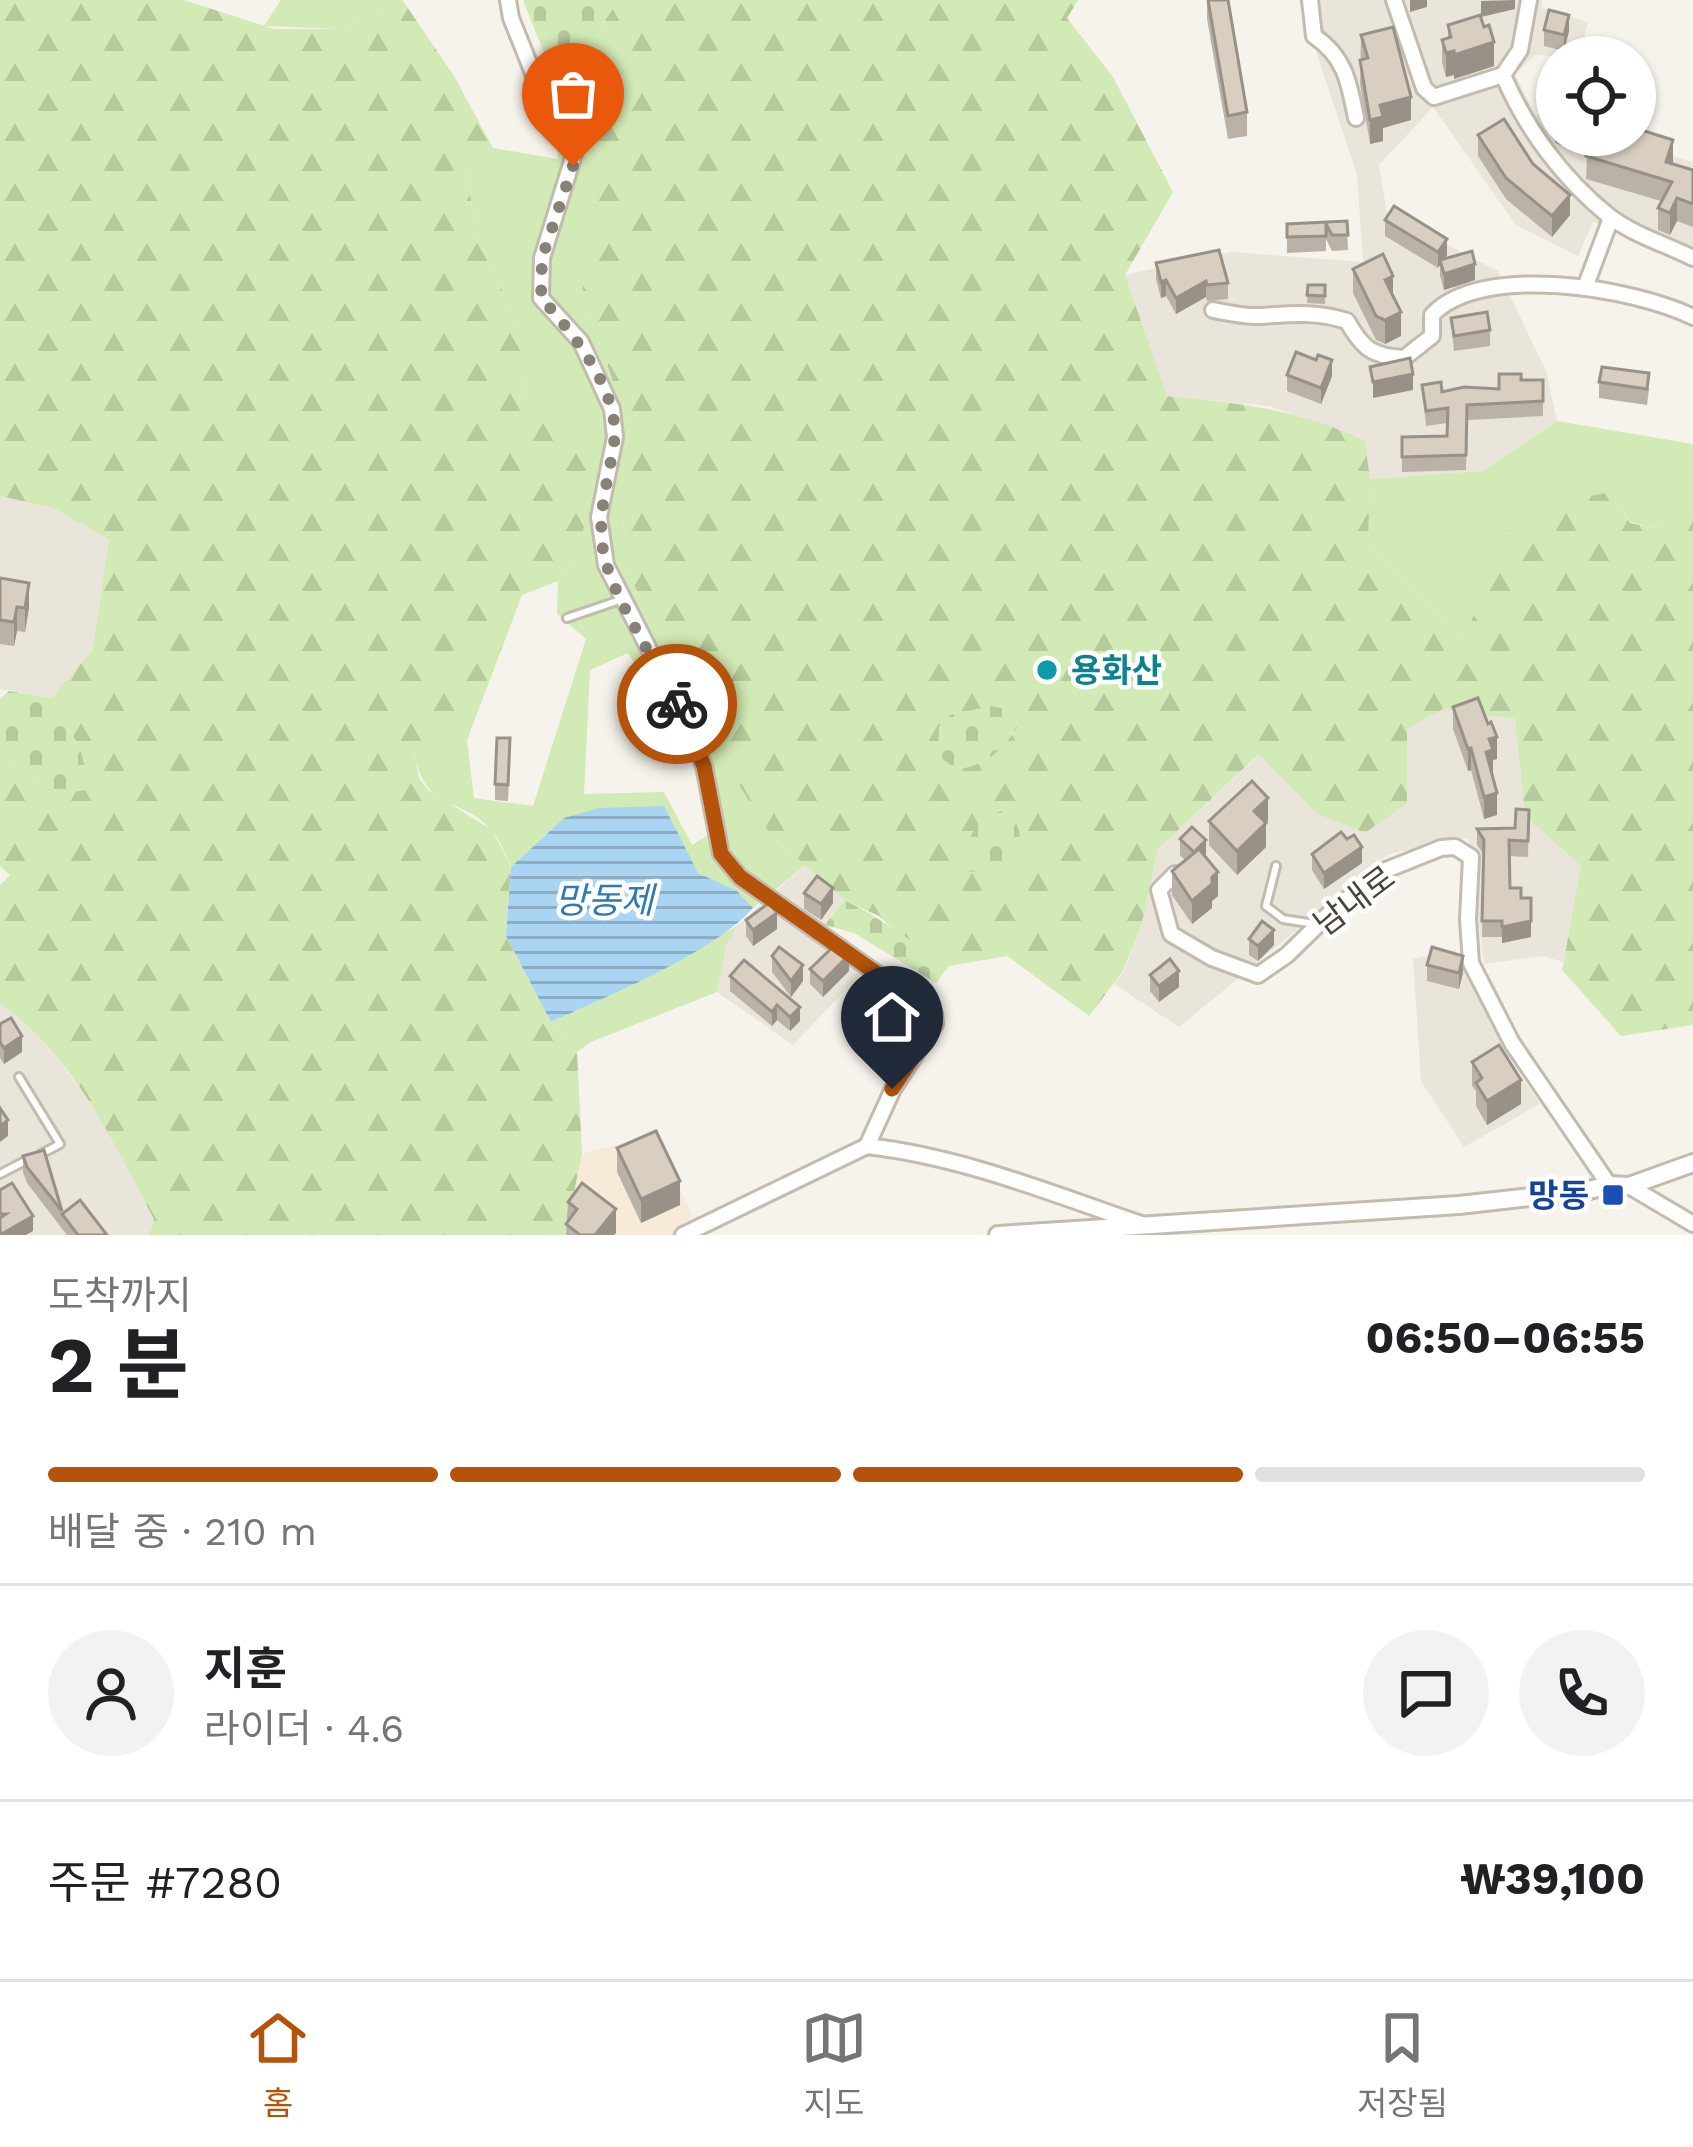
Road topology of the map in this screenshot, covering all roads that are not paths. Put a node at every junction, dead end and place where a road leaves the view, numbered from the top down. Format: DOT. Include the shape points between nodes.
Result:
graph roads {
  1 [pos="508,0"];
  2 [pos="1310,0"];
  3 [pos="1394,0"];
  4 [pos="1529,0"];
  5 [pos="1503,76"];
  6 [pos="1356,118"];
  7 [pos="1611,218"];
  8 [pos="1693,258"];
  9 [pos="1586,285"];
  10 [pos="1213,310"];
  11 [pos="1693,317"];
  12 [pos="623,598"];
  13 [pos="567,618"];
  14 [pos="1276,866"];
  15 [pos="1175,874"];
  16 [pos="1318,924"];
  17 [pos="19,1077"];
  18 [pos="867,1146"];
  19 [pos="1693,1163"];
  20 [pos="0,1174"];
  21 [pos="1609,1185"];
  22 [pos="1629,1186"];
  23 [pos="1693,1224"];
  24 [pos="1146,1226"];
  25 [pos="1189,1229"];
  26 [pos="683,1235"];
  27 [pos="1000,1235"];
  1 -- 12 [label="street" via="543,98 572,129 576,148 542,258 541,298 581,342 613,409 599,517 606,565"];
  2 -- 6 [label="street" via="1314,36 1334,49 1348,74"];
  3 -- 5 [label="street" via="1434,97"];
  4 -- 5 [label="street" via="1520,50"];
  5 -- 7 [label="street" via="1522,119"];
  7 -- 8 [label="street"];
  7 -- 9 [label="street"];
  9 -- 10 [label="street" via="1446,300 1432,315 1432,336 1404,358 1376,356 1347,321 1320,313"];
  9 -- 11 [label="street"];
  12 -- 13 [label="lane"];
  12 -- 18 [label="street" via="704,766 721,854 740,877 934,1014"];
  14 -- 16 [label="lane" via="1266,906 1283,919"];
  15 -- 16 [label="street, 남내로" via="1160,890 1171,934 1212,958 1258,974"];
  16 -- 21 [label="street, 남내로" via="1382,872 1441,848 1471,857 1471,963 1511,1043"];
  17 -- 20 [label="lane" via="60,1144"];
  18 -- 24 [label="street" via="970,1164"];
  18 -- 26 [label="street"];
  19 -- 22 [label="street"];
  21 -- 22 [label="street"];
  21 -- 25 [label="street"];
  22 -- 23 [label="street"];
  24 -- 25 [label="street"];
  24 -- 27 [label="street"];
}
